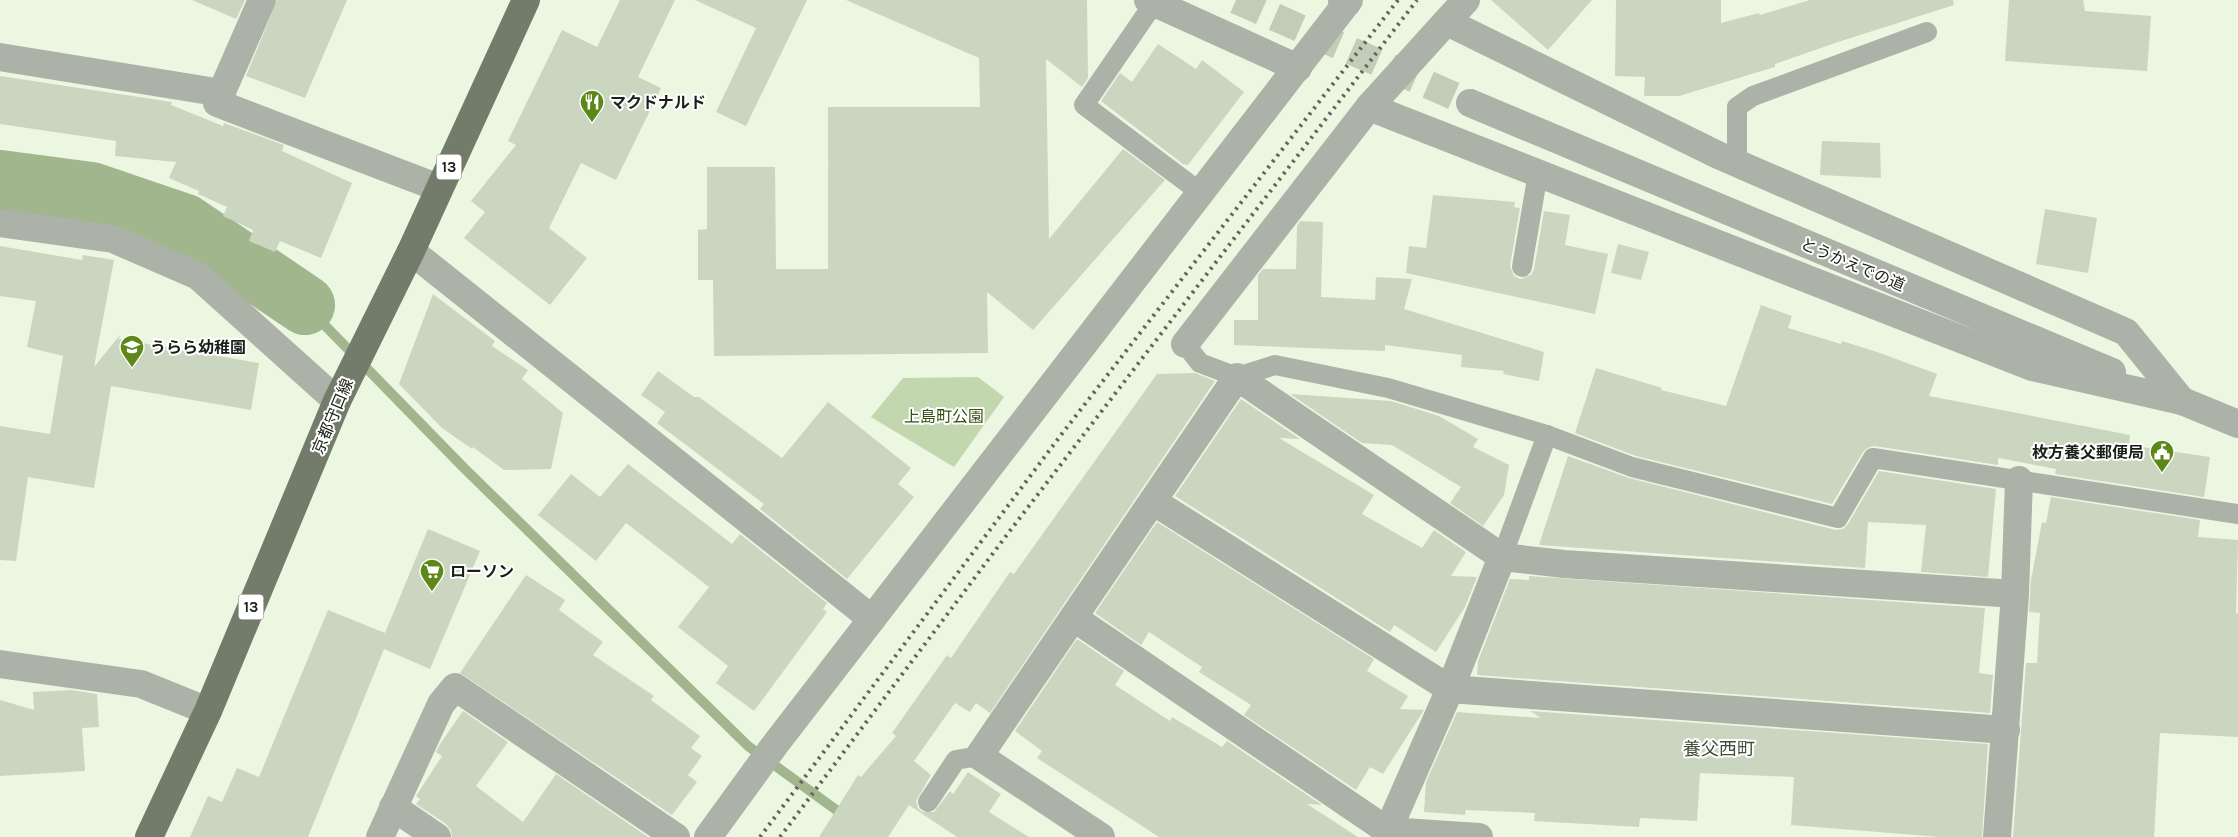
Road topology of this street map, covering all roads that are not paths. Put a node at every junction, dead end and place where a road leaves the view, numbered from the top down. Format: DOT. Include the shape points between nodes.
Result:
graph roads {
  1 [pos="262,0"];
  2 [pos="526,0"];
  3 [pos="1466,0"];
  4 [pos="1346,1"];
  5 [pos="1151,2"];
  6 [pos="1447,22"];
  7 [pos="1927,32"];
  8 [pos="0,57"];
  9 [pos="1298,68"];
  10 [pos="222,93"];
  11 [pos="1470,103"];
  12 [pos="1369,107"];
  13 [pos="1737,163"];
  14 [pos="1538,173"];
  15 [pos="439,188"];
  16 [pos="1202,193"];
  17 [pos="0,223"];
  18 [pos="411,252"];
  19 [pos="1522,267"];
  20 [pos="1185,344"];
  21 [pos="1237,377"];
  22 [pos="337,401"];
  23 [pos="2182,401"];
  24 [pos="2238,424"];
  25 [pos="1547,435"];
  26 [pos="2019,480"];
  27 [pos="1154,502"];
  28 [pos="2238,514"];
  29 [pos="1502,557"];
  30 [pos="2015,594"];
  31 [pos="1074,618"];
  32 [pos="872,619"];
  33 [pos="0,664"];
  34 [pos="1450,690"];
  35 [pos="208,711"];
  36 [pos="2006,730"];
  37 [pos="978,756"];
  38 [pos="928,802"];
  39 [pos="393,807"];
  40 [pos="1387,834"];
  41 [pos="149,837"];
  42 [pos="380,837"];
  43 [pos="437,837"];
  44 [pos="676,837"];
  45 [pos="708,837"];
  46 [pos="1101,837"];
  47 [pos="1479,837"];
  48 [pos="1997,837"];
  1 -- 10 [label="street"];
  2 -- 15 [label="main road, 京都守口線 / 13"];
  3 -- 6 [label="street"];
  4 -- 9 [label="street"];
  5 -- 9 [label="street"];
  5 -- 16 [label="lane" via="1084,104"];
  6 -- 12 [label="street"];
  6 -- 13 [label="street"];
  7 -- 13 [label="lane" via="1753,96 1737,107"];
  8 -- 10 [label="street"];
  9 -- 16 [label="street"];
  10 -- 15 [label="street" via="217,103"];
  11 -- 23 [label="street, とうかえでの道"];
  12 -- 14 [label="street"];
  12 -- 20 [label="street"];
  13 -- 23 [label="street" via="2126,332"];
  14 -- 19 [label="lane"];
  14 -- 23 [label="street" via="2032,367"];
  15 -- 18 [label="main road, 京都守口線 / 13"];
  16 -- 32 [label="street"];
  17 -- 22 [label="street" via="113,239 198,276"];
  18 -- 22 [label="main road, 京都守口線 / 13"];
  18 -- 32 [label="street"];
  20 -- 21 [label="lane" via="1200,363"];
  21 -- 25 [label="lane" via="1275,365 1388,388"];
  21 -- 27 [label="street"];
  21 -- 29 [label="street"];
  22 -- 35 [label="main road, 京都守口線 / 13"];
  23 -- 24 [label="street, とうかえでの道"];
  25 -- 26 [label="lane" via="1632,467 1838,518 1873,458"];
  25 -- 29 [label="lane"];
  26 -- 28 [label="lane"];
  26 -- 30 [label="street"];
  27 -- 31 [label="street"];
  27 -- 34 [label="street"];
  29 -- 30 [label="street" via="1564,564"];
  29 -- 34 [label="street"];
  30 -- 36 [label="street"];
  31 -- 37 [label="street"];
  31 -- 40 [label="street"];
  32 -- 45 [label="street" via="750,777"];
  33 -- 35 [label="street" via="141,684"];
  34 -- 36 [label="street"];
  34 -- 40 [label="street"];
  35 -- 41 [label="main road, 京都守口線 / 13"];
  36 -- 48 [label="street"];
  37 -- 38 [label="lane" via="956,760"];
  37 -- 46 [label="street"];
  39 -- 42 [label="street"];
  39 -- 43 [label="street"];
  39 -- 44 [label="street" via="441,704 455,687"];
  40 -- 47 [label="street"];
}
